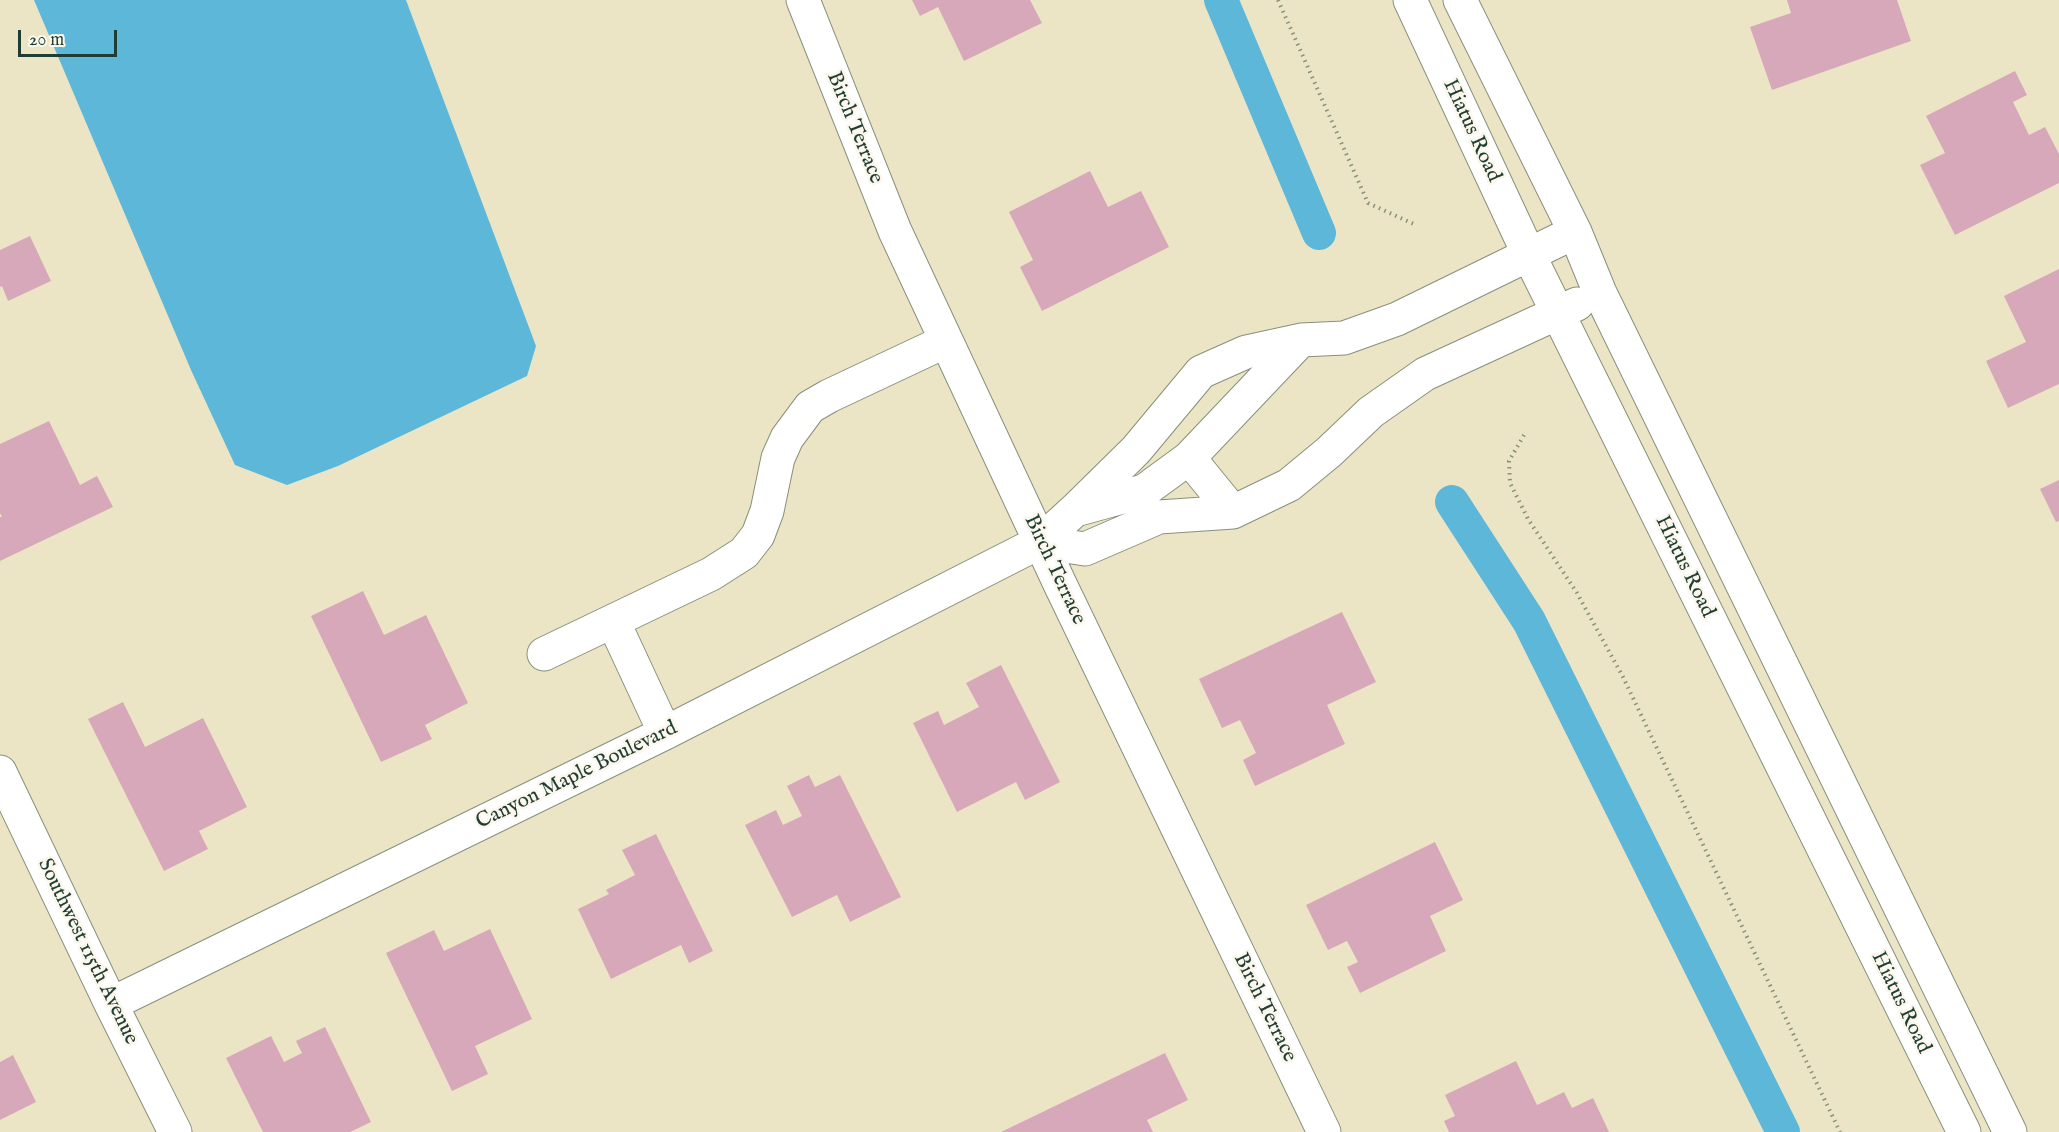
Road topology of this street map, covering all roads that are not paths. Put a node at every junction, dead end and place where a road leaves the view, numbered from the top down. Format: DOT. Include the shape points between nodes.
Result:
graph roads {
  1 [pos="803,0"];
  2 [pos="1410,0"];
  3 [pos="1460,0"];
  4 [pos="1575,232"];
  5 [pos="1529,255"];
  6 [pos="1600,292"];
  7 [pos="1558,313"];
  8 [pos="1301,340"];
  9 [pos="946,341"];
  10 [pos="1189,458"];
  11 [pos="1076,509"];
  12 [pos="1233,512"];
  13 [pos="1040,542"];
  14 [pos="613,621"];
  15 [pos="544,654"];
  16 [pos="665,733"];
  17 [pos="0,772"];
  18 [pos="111,1004"];
  19 [pos="175,1132"];
  20 [pos="1324,1132"];
  21 [pos="1964,1132"];
  22 [pos="2010,1132"];
  1 -- 9 [label="street, Birch Terrace" via="895,231"];
  2 -- 5 [label="street, Hiatus Road"];
  3 -- 4 [label="street, Hiatus Road"];
  4 -- 5 [label="street, Canyon Maple Boulevard"];
  4 -- 6 [label="street, Hiatus Road"];
  5 -- 7 [label="street, Hiatus Road"];
  5 -- 8 [label="street, Canyon Maple Boulevard" via="1397,320 1344,338"];
  6 -- 7 [label="street"];
  6 -- 22 [label="street, Hiatus Road"];
  7 -- 12 [label="street" via="1425,374 1371,412 1288,485"];
  7 -- 21 [label="street, Hiatus Road"];
  8 -- 10 [label="street, Canyon Maple Boulevard"];
  8 -- 11 [label="street, Canyon Maple Boulevard" via="1246,352 1201,372 1136,450"];
  9 -- 13 [label="street, Birch Terrace"];
  9 -- 14 [label="street" via="810,407 787,438 778,458 767,511 758,535 744,553 711,574"];
  10 -- 11 [label="street, Canyon Maple Boulevard" via="1144,491"];
  10 -- 12 [label="street"];
  11 -- 13 [label="street, Canyon Maple Boulevard"];
  12 -- 13 [label="street" via="1160,517 1085,549"];
  13 -- 16 [label="street, Canyon Maple Boulevard"];
  13 -- 20 [label="street, Birch Terrace"];
  14 -- 15 [label="street"];
  14 -- 16 [label="street"];
  16 -- 18 [label="street, Canyon Maple Boulevard"];
  17 -- 18 [label="street, Southwest 115th Avenue"];
  18 -- 19 [label="street, Southwest 115th Avenue"];
}
